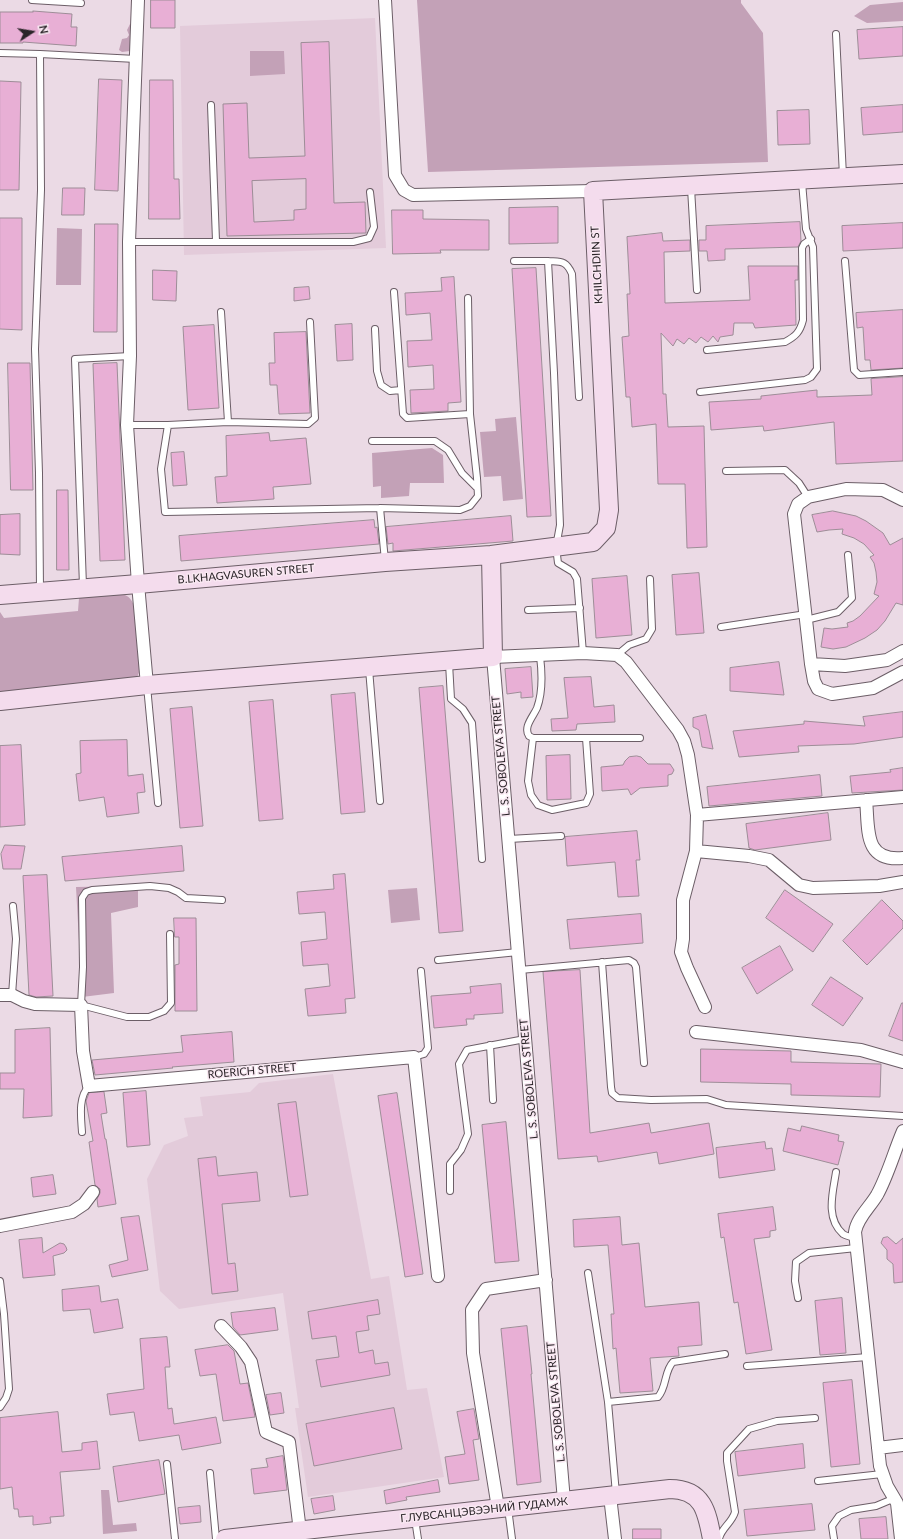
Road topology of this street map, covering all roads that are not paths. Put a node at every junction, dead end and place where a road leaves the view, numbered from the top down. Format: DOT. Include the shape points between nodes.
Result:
graph roads {
  1 [pos="32,0"];
  2 [pos="138,0"];
  3 [pos="385,0"];
  4 [pos="81,3"];
  5 [pos="836,34"];
  6 [pos="0,53"];
  7 [pos="40,54"];
  8 [pos="136,60"];
  9 [pos="212,104"];
  10 [pos="903,174"];
  11 [pos="843,178"];
  12 [pos="802,180"];
  13 [pos="691,186"];
  14 [pos="593,191"];
  15 [pos="370,192"];
  16 [pos="811,238"];
  17 [pos="130,242"];
  18 [pos="216,242"];
  19 [pos="514,261"];
  20 [pos="548,261"];
  21 [pos="845,262"];
  22 [pos="697,290"];
  23 [pos="394,292"];
  24 [pos="468,298"];
  25 [pos="221,312"];
  26 [pos="310,322"];
  27 [pos="375,329"];
  28 [pos="707,350"];
  29 [pos="130,356"];
  30 [pos="903,372"];
  31 [pos="401,390"];
  32 [pos="700,392"];
  33 [pos="580,397"];
  34 [pos="470,414"];
  35 [pos="228,422"];
  36 [pos="127,425"];
  37 [pos="168,425"];
  38 [pos="372,441"];
  39 [pos="726,471"];
  40 [pos="477,488"];
  41 [pos="808,497"];
  42 [pos="903,500"];
  43 [pos="380,508"];
  44 [pos="556,547"];
  45 [pos="492,555"];
  46 [pos="848,555"];
  47 [pos="385,562"];
  48 [pos="650,579"];
  49 [pos="138,584"];
  50 [pos="83,588"];
  51 [pos="40,592"];
  52 [pos="0,595"];
  53 [pos="580,608"];
  54 [pos="528,610"];
  55 [pos="806,617"];
  56 [pos="721,627"];
  57 [pos="903,651"];
  58 [pos="583,653"];
  59 [pos="617,655"];
  60 [pos="540,656"];
  61 [pos="493,658"];
  62 [pos="449,661"];
  63 [pos="811,664"];
  64 [pos="369,667"];
  65 [pos="903,672"];
  66 [pos="147,685"];
  67 [pos="0,700"];
  68 [pos="533,738"];
  69 [pos="586,738"];
  70 [pos="640,738"];
  71 [pos="903,797"];
  72 [pos="866,800"];
  73 [pos="380,801"];
  74 [pos="158,803"];
  75 [pos="697,815"];
  76 [pos="560,836"];
  77 [pos="508,839"];
  78 [pos="696,851"];
  79 [pos="903,858"];
  80 [pos="482,859"];
  81 [pos="903,882"];
  82 [pos="222,900"];
  83 [pos="13,906"];
  84 [pos="170,934"];
  85 [pos="518,952"];
  86 [pos="438,960"];
  87 [pos="602,962"];
  88 [pos="520,970"];
  89 [pos="421,971"];
  90 [pos="6,995"];
  91 [pos="81,1005"];
  92 [pos="705,1007"];
  93 [pos="696,1032"];
  94 [pos="525,1039"];
  95 [pos="490,1045"];
  96 [pos="414,1057"];
  97 [pos="903,1062"];
  98 [pos="644,1063"];
  99 [pos="89,1086"];
  100 [pos="493,1100"];
  101 [pos="903,1116"];
  102 [pos="82,1132"];
  103 [pos="903,1132"];
  104 [pos="900,1144"];
  105 [pos="836,1172"];
  106 [pos="450,1190"];
  107 [pos="93,1192"];
  108 [pos="0,1226"];
  109 [pos="856,1243"];
  110 [pos="588,1273"];
  111 [pos="438,1276"];
  112 [pos="546,1280"];
  113 [pos="0,1281"];
  114 [pos="798,1298"];
  115 [pos="221,1326"];
  116 [pos="725,1354"];
  117 [pos="868,1357"];
  118 [pos="747,1366"];
  119 [pos="608,1402"];
  120 [pos="0,1407"];
  121 [pos="815,1418"];
  122 [pos="903,1445"];
  123 [pos="878,1448"];
  124 [pos="166,1464"];
  125 [pos="210,1473"];
  126 [pos="882,1474"];
  127 [pos="818,1481"];
  128 [pos="613,1496"];
  129 [pos="895,1498"];
  130 [pos="564,1501"];
  131 [pos="503,1507"];
  132 [pos="415,1518"];
  133 [pos="311,1531"];
  134 [pos="280,1536"];
  135 [pos="175,1539"];
  136 [pos="216,1539"];
  137 [pos="225,1539"];
  138 [pos="418,1539"];
  139 [pos="512,1539"];
  140 [pos="615,1539"];
  141 [pos="712,1539"];
  142 [pos="719,1539"];
  143 [pos="834,1539"];
  144 [pos="901,1539"];
  1 -- 4 [label="lane"];
  2 -- 8 [label="street"];
  3 -- 14 [label="street" via="395,175 404,190 414,196"];
  5 -- 11 [label="lane"];
  6 -- 7 [label="lane"];
  7 -- 8 [label="lane"];
  7 -- 51 [label="lane" via="41,190 35,349"];
  8 -- 17 [label="street"];
  9 -- 18 [label="lane"];
  10 -- 11 [label="street"];
  11 -- 12 [label="street"];
  12 -- 13 [label="street"];
  12 -- 16 [label="lane" via="806,229"];
  13 -- 14 [label="street"];
  13 -- 22 [label="lane"];
  14 -- 44 [label="street, KHILCHDIIN ST" via="609,510 606,528 593,542"];
  15 -- 18 [label="lane" via="374,227 369,238 353,242"];
  16 -- 28 [label="lane" via="802,248 804,320 796,336 785,342"];
  16 -- 32 [label="lane" via="817,361 814,374 799,381"];
  17 -- 18 [label="lane"];
  17 -- 29 [label="street"];
  19 -- 20 [label="lane"];
  20 -- 33 [label="lane" via="568,265 572,274"];
  20 -- 44 [label="lane" via="560,525"];
  21 -- 30 [label="lane" via="854,370 859,375"];
  23 -- 31 [label="lane"];
  24 -- 34 [label="lane"];
  25 -- 35 [label="lane"];
  26 -- 35 [label="lane" via="315,418 308,424"];
  27 -- 31 [label="lane" via="377,371 381,385 390,391"];
  29 -- 36 [label="street"];
  29 -- 50 [label="lane" via="75,359"];
  31 -- 34 [label="lane" via="403,414 407,418"];
  34 -- 40 [label="lane"];
  35 -- 37 [label="lane"];
  36 -- 37 [label="lane"];
  36 -- 49 [label="street"];
  37 -- 43 [label="lane" via="161,469 165,512"];
  38 -- 40 [label="lane" via="435,441 448,450 462,473"];
  39 -- 41 [label="lane" via="785,470 799,483"];
  40 -- 43 [label="lane" via="478,496 470,506 460,510"];
  41 -- 42 [label="street" via="846,489 883,490"];
  41 -- 55 [label="street" via="798,504 794,514"];
  43 -- 47 [label="lane"];
  44 -- 45 [label="street, KHILCHDIIN ST"];
  44 -- 53 [label="lane" via="558,563 573,572 576,579"];
  45 -- 47 [label="street, B.LKHAGVASUREN STREET"];
  45 -- 61 [label="street"];
  46 -- 55 [label="lane" via="852,598 838,612"];
  47 -- 49 [label="street, B.LKHAGVASUREN STREET"];
  48 -- 59 [label="lane" via="652,629 646,639 629,645"];
  49 -- 50 [label="street, B.LKHAGVASUREN STREET"];
  49 -- 66 [label="street"];
  50 -- 51 [label="street, B.LKHAGVASUREN STREET"];
  51 -- 52 [label="street, B.LKHAGVASUREN STREET"];
  53 -- 54 [label="lane"];
  53 -- 58 [label="lane"];
  55 -- 56 [label="lane"];
  55 -- 63 [label="street"];
  57 -- 63 [label="street" via="887,660 845,666"];
  58 -- 59 [label="street"];
  58 -- 60 [label="street"];
  59 -- 75 [label="street" via="626,662 684,741"];
  60 -- 61 [label="street"];
  60 -- 68 [label="lane" via="541,690 537,707 527,726 529,736"];
  61 -- 62 [label="street"];
  61 -- 77 [label="street, L. S. SOBOLEVA STREET"];
  62 -- 64 [label="street"];
  62 -- 80 [label="lane" via="452,699 472,722"];
  63 -- 65 [label="street" via="818,689 832,694 873,688"];
  64 -- 66 [label="street"];
  64 -- 73 [label="lane"];
  66 -- 67 [label="street"];
  66 -- 74 [label="lane"];
  68 -- 69 [label="lane"];
  68 -- 69 [label="lane" via="528,781 531,795 538,805 552,810 586,803 590,794 590,778"];
  69 -- 70 [label="lane"];
  71 -- 72 [label="street"];
  72 -- 75 [label="street"];
  72 -- 79 [label="street" via="873,850 883,858"];
  75 -- 78 [label="street"];
  76 -- 77 [label="lane"];
  77 -- 85 [label="street, L. S. SOBOLEVA STREET"];
  78 -- 81 [label="street" via="769,860 798,885 813,888 879,886"];
  78 -- 92 [label="street" via="683,900 682,952"];
  82 -- 91 [label="lane" via="186,898 169,888 150,886 86,892 82,898"];
  83 -- 90 [label="lane" via="16,939"];
  84 -- 91 [label="lane" via="171,1003 164,1011 149,1016 127,1017"];
  85 -- 86 [label="lane"];
  85 -- 88 [label="street, L. S. SOBOLEVA STREET"];
  87 -- 88 [label="lane"];
  87 -- 98 [label="lane" via="629,960 636,967"];
  87 -- 101 [label="lane" via="611,1087 612,1093 618,1098 707,1099 726,1105"];
  88 -- 94 [label="street, L. S. SOBOLEVA STREET"];
  89 -- 96 [label="lane" via="428,1048 424,1054"];
  90 -- 91 [label="street" via="35,1004"];
  91 -- 99 [label="street" via="83,1051"];
  93 -- 97 [label="street" via="861,1050"];
  94 -- 95 [label="lane"];
  94 -- 112 [label="street, L. S. SOBOLEVA STREET"];
  95 -- 100 [label="lane"];
  95 -- 106 [label="lane" via="468,1050 459,1064 468,1134 461,1150 450,1164"];
  96 -- 99 [label="street, ROERICH STREET"];
  96 -- 111 [label="street"];
  99 -- 102 [label="lane" via="84,1091 81,1106"];
  103 -- 104 [label="street"];
  104 -- 109 [label="street" via="876,1196 855,1227"];
  105 -- 109 [label="lane" via="832,1212 836,1225 844,1235"];
  107 -- 108 [label="street" via="84,1204 72,1212"];
  109 -- 114 [label="lane" via="809,1253 796,1262 795,1281"];
  109 -- 117 [label="street"];
  110 -- 119 [label="lane"];
  112 -- 130 [label="street, L. S. SOBOLEVA STREET"];
  112 -- 131 [label="street" via="486,1289 472,1310 473,1353"];
  113 -- 120 [label="lane" via="9,1389"];
  115 -- 133 [label="street" via="251,1362 266,1432 289,1442"];
  116 -- 119 [label="lane" via="673,1362 658,1396"];
  117 -- 118 [label="lane"];
  117 -- 123 [label="street"];
  119 -- 128 [label="lane"];
  121 -- 142 [label="lane" via="777,1421 749,1429 727,1453 735,1512"];
  122 -- 123 [label="street"];
  123 -- 126 [label="street"];
  124 -- 135 [label="lane"];
  125 -- 136 [label="lane"];
  126 -- 127 [label="lane"];
  126 -- 129 [label="street"];
  128 -- 130 [label="street, Г.ЛУВСАНЦЭВЭЭНИЙ ГУДАМЖ"];
  128 -- 140 [label="street"];
  128 -- 141 [label="street, Г.ЛУВСАНЦЭВЭЭНИЙ ГУДАМЖ" via="670,1489 691,1494 706,1510"];
  129 -- 143 [label="lane" via="876,1506 851,1510 839,1516 832,1526"];
  129 -- 144 [label="street" via="899,1510"];
  130 -- 131 [label="street, Г.ЛУВСАНЦЭВЭЭНИЙ ГУДАМЖ"];
  131 -- 132 [label="street, Г.ЛУВСАНЦЭВЭЭНИЙ ГУДАМЖ"];
  131 -- 139 [label="lane"];
  132 -- 133 [label="street, Г.ЛУВСАНЦЭВЭЭНИЙ ГУДАМЖ"];
  132 -- 138 [label="lane"];
  133 -- 134 [label="street, Г.ЛУВСАНЦЭВЭЭНИЙ ГУДАМЖ"];
  134 -- 137 [label="street, Г.ЛУВСАНЦЭВЭЭНИЙ ГУДАМЖ"];
}
